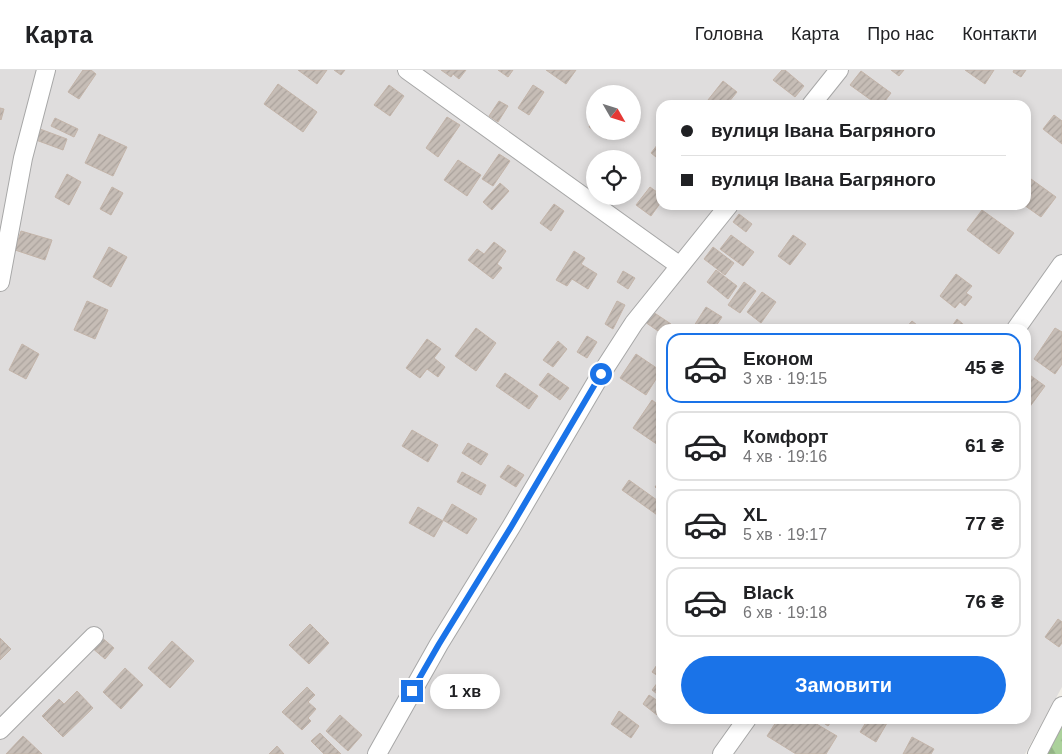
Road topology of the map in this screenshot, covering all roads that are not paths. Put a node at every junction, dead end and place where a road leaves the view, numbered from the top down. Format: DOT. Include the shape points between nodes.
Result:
graph roads {
  1 [pos="46,70"];
  2 [pos="407,70"];
  3 [pos="840,70"];
  4 [pos="815,100"];
  5 [pos="725,210"];
  6 [pos="1062,264"];
  7 [pos="680,266"];
  8 [pos="0,282"];
  9 [pos="1020,324"];
  10 [pos="94,636"];
  11 [pos="1062,706"];
  12 [pos="743,724"];
  13 [pos="0,730"];
  14 [pos="378,754"];
  15 [pos="722,754"];
  16 [pos="1037,754"];
  1 -- 8 [label="street" via="23,158"];
  2 -- 7 [label="street"];
  3 -- 4 [label="street"];
  5 -- 7 [label="street"];
  6 -- 9 [label="street"];
  7 -- 14 [label="street" via="634,323 601,374 439,644"];
  10 -- 13 [label="street"];
  11 -- 16 [label="street"];
  12 -- 15 [label="street"];
}
